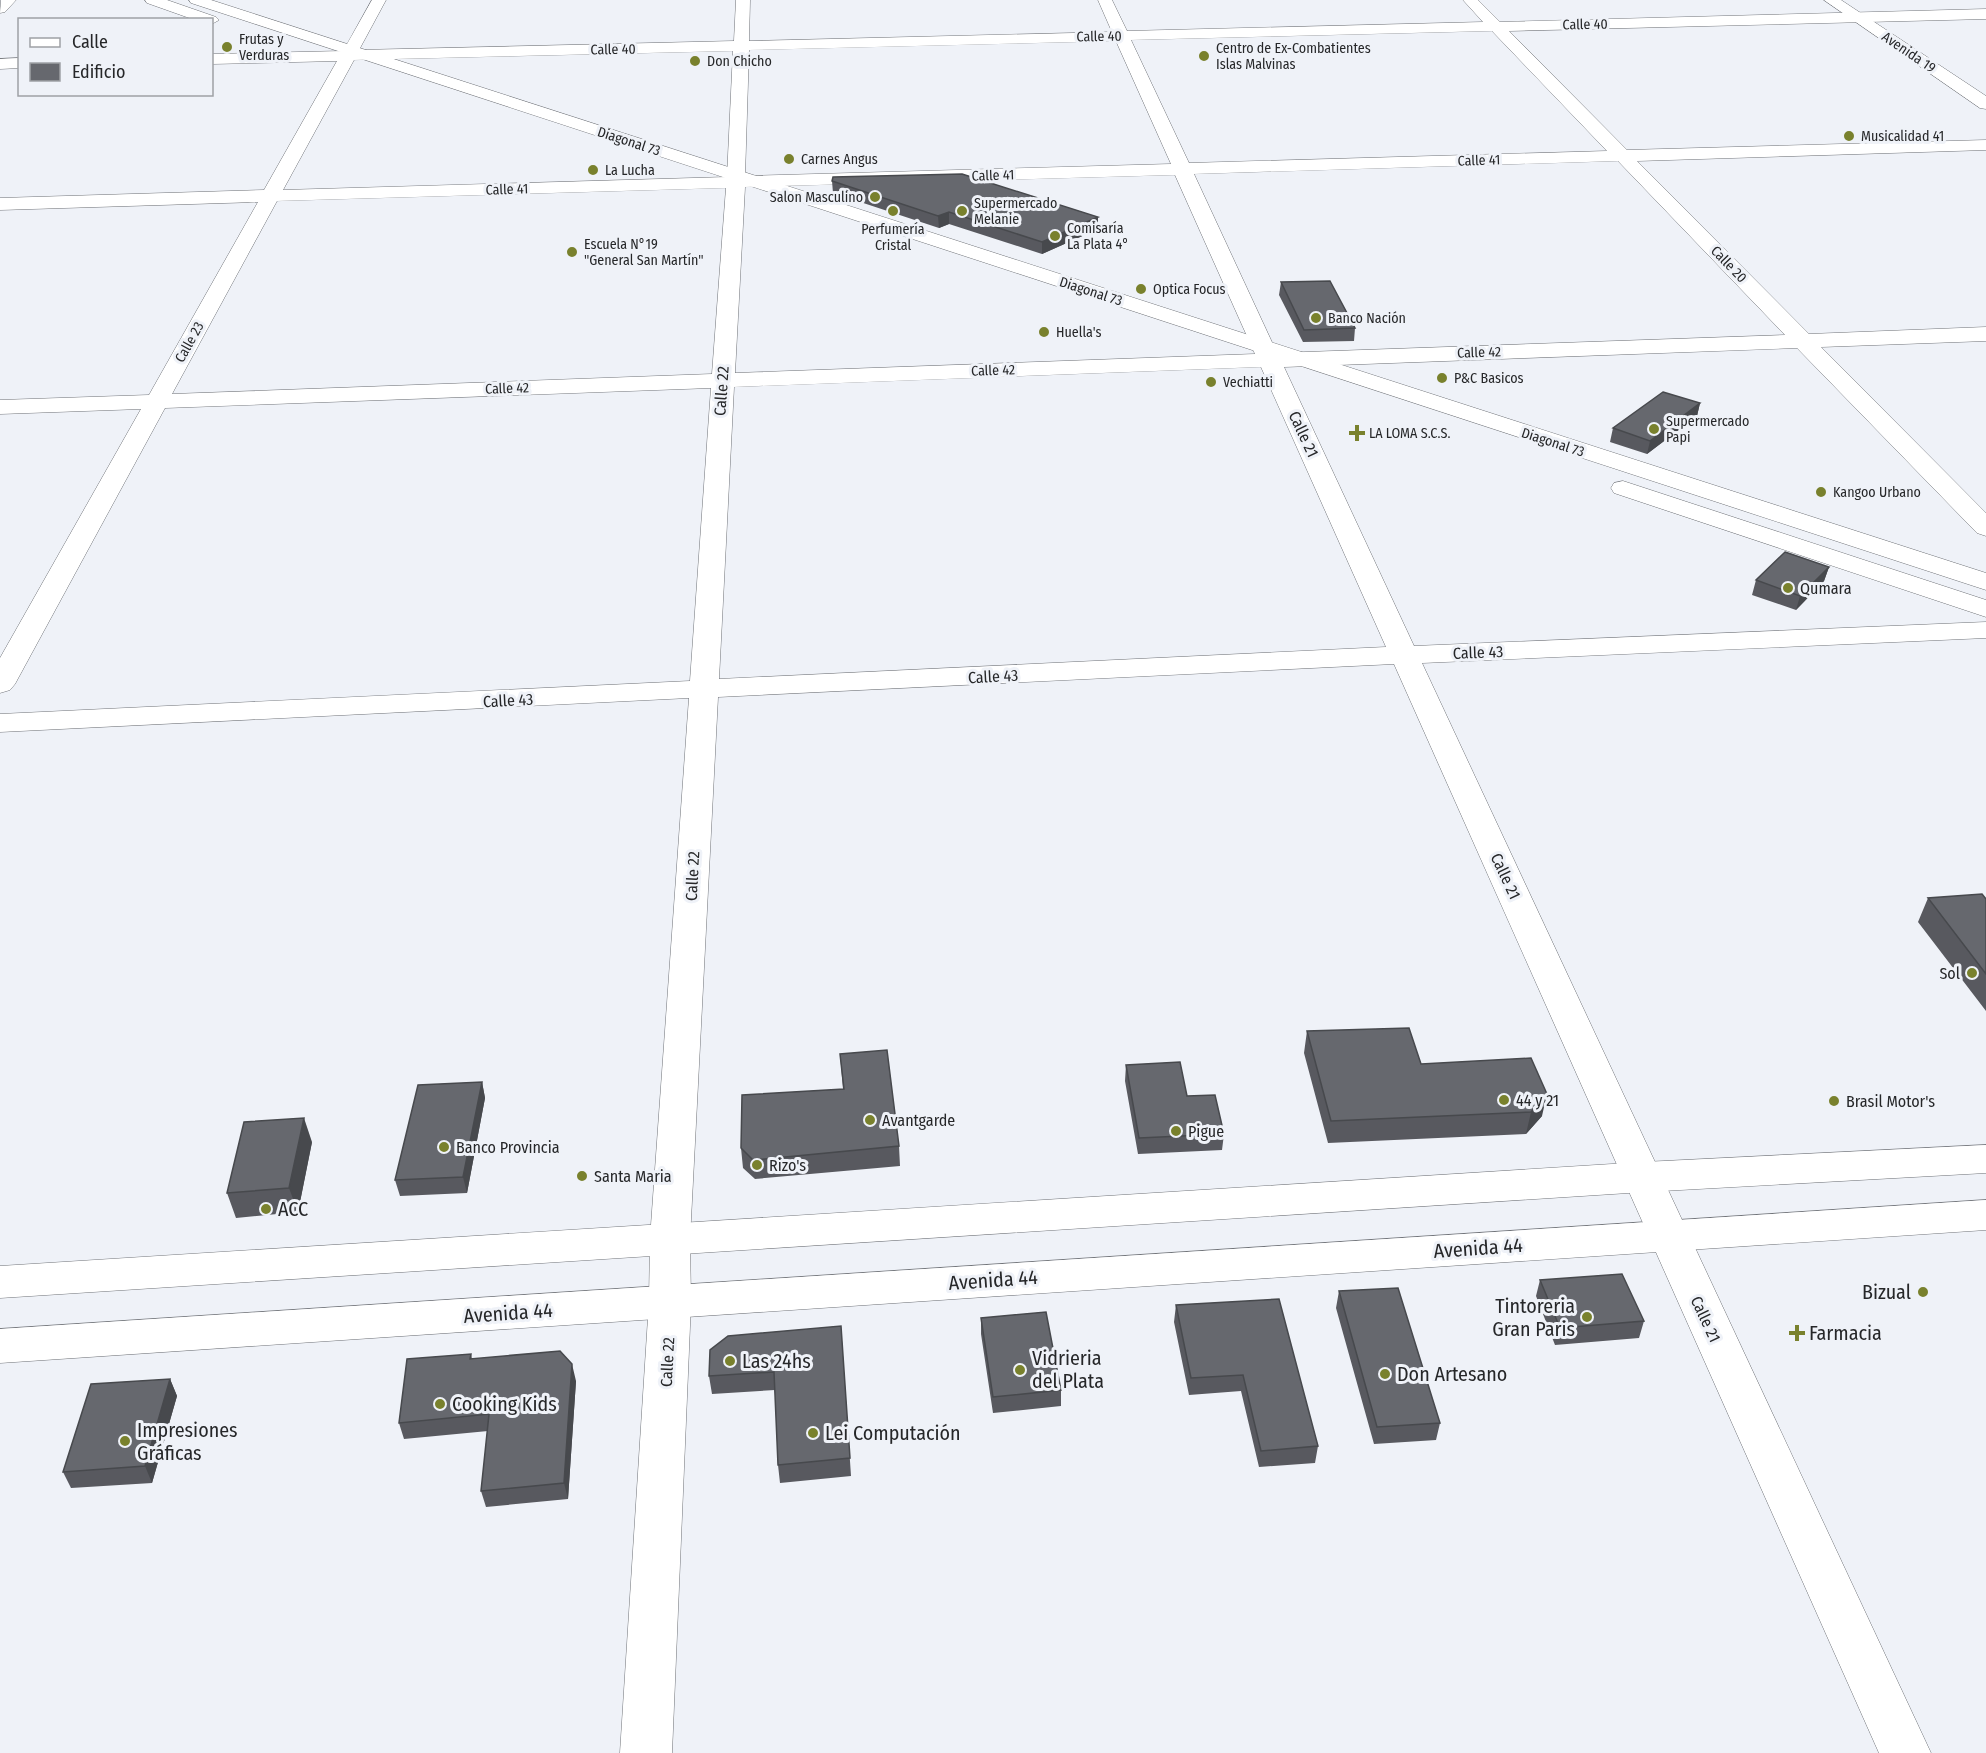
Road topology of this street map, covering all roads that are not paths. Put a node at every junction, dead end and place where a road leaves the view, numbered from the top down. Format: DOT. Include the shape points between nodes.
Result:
graph roads {
  1 [pos="9,0"];
  2 [pos="152,0"];
  3 [pos="196,0"];
  4 [pos="379,0"];
  5 [pos="743,0"];
  6 [pos="1105,0"];
  7 [pos="1470,0"];
  8 [pos="1832,0"];
  9 [pos="1865,0"];
  10 [pos="0,9"];
  11 [pos="1986,14"];
  12 [pos="1890,16"];
  13 [pos="1857,17"];
  14 [pos="205,18"];
  15 [pos="213,21"];
  16 [pos="1496,26"];
  17 [pos="1909,29"];
  18 [pos="1122,36"];
  19 [pos="741,45"];
  20 [pos="321,56"];
  21 [pos="352,56"];
  22 [pos="213,59"];
  23 [pos="18,63"];
  24 [pos="0,64"];
  25 [pos="1986,104"];
  26 [pos="1986,145"];
  27 [pos="1623,156"];
  28 [pos="1183,169"];
  29 [pos="704,183"];
  30 [pos="740,183"];
  31 [pos="270,196"];
  32 [pos="0,204"];
  33 [pos="1145,330"];
  34 [pos="1986,334"];
  35 [pos="1179,341"];
  36 [pos="1804,341"];
  37 [pos="1278,360"];
  38 [pos="1239,361"];
  39 [pos="721,381"];
  40 [pos="156,401"];
  41 [pos="0,407"];
  42 [pos="1986,528"];
  43 [pos="1986,582"];
  44 [pos="1986,609"];
  45 [pos="1986,630"];
  46 [pos="1405,655"];
  47 [pos="0,684"];
  48 [pos="703,691"];
  49 [pos="0,723"];
  50 [pos="1986,1159"];
  51 [pos="1644,1177"];
  52 [pos="1986,1215"];
  53 [pos="1668,1236"];
  54 [pos="670,1239"];
  55 [pos="0,1282"];
  56 [pos="670,1302"];
  57 [pos="0,1346"];
  58 [pos="646,1753"];
  59 [pos="1905,1753"];
  1 -- 10 [label="street"];
  2 -- 14 [label="street, Diagonal 73"];
  3 -- 21 [label="street, Diagonal 73"];
  4 -- 21 [label="street, Calle 23"];
  5 -- 19 [label="street, Calle 22"];
  6 -- 18 [label="street, Calle 21"];
  7 -- 16 [label="street, Calle 20"];
  8 -- 13 [label="street, Avenida 19"];
  9 -- 12 [label="street, Avenida 19"];
  11 -- 12 [label="street, Calle 40"];
  12 -- 13 [label="street, Calle 40"];
  12 -- 17 [label="street, Avenida 19"];
  13 -- 16 [label="street, Calle 40"];
  13 -- 25 [label="street, Avenida 19"];
  15 -- 20 [label="street, Diagonal 73"];
  16 -- 18 [label="street, Calle 40"];
  16 -- 27 [label="street, Calle 20"];
  18 -- 19 [label="street, Calle 40"];
  18 -- 28 [label="street, Calle 21"];
  19 -- 21 [label="street, Calle 40"];
  19 -- 30 [label="street, Calle 22"];
  20 -- 21 [label="street, Diagonal 73"];
  20 -- 22 [label="street"];
  21 -- 29 [label="street, Diagonal 73"];
  21 -- 30 [label="street, Diagonal 73"];
  21 -- 31 [label="street, Calle 23"];
  23 -- 24 [label="street"];
  26 -- 27 [label="street, Calle 41"];
  27 -- 28 [label="street, Calle 41"];
  27 -- 36 [label="street, Calle 20"];
  28 -- 30 [label="street, Calle 41"];
  28 -- 37 [label="street, Calle 21"];
  29 -- 30 [label="street, Calle 41"];
  29 -- 31 [label="street, Calle 41"];
  30 -- 33 [label="street, Diagonal 73"];
  30 -- 37 [label="street, Diagonal 73"];
  30 -- 39 [label="street, Calle 22"];
  31 -- 32 [label="street, Calle 41"];
  31 -- 40 [label="street, Calle 23"];
  34 -- 36 [label="street, Calle 42"];
  35 -- 38 [label="street, Diagonal 73"];
  36 -- 37 [label="street, Calle 42"];
  36 -- 42 [label="street, Calle 20"];
  37 -- 38 [label="street, Diagonal 73"];
  37 -- 43 [label="street, Diagonal 73"];
  37 -- 44 [label="street, Diagonal 73"];
  37 -- 46 [label="street, Calle 21"];
  38 -- 39 [label="street, Calle 42"];
  39 -- 40 [label="street, Calle 42"];
  39 -- 48 [label="street, Calle 22"];
  40 -- 41 [label="street, Calle 42"];
  40 -- 47 [label="street, Calle 23"];
  45 -- 46 [label="street, Calle 43"];
  46 -- 48 [label="street, Calle 43"];
  46 -- 51 [label="street, Calle 21"];
  48 -- 49 [label="street, Calle 43"];
  48 -- 54 [label="street, Calle 22"];
  50 -- 51 [label="street"];
  51 -- 53 [label="street, Calle 21"];
  51 -- 54 [label="street"];
  52 -- 53 [label="street, Avenida 44"];
  53 -- 56 [label="street, Avenida 44"];
  53 -- 59 [label="street, Calle 21"];
  54 -- 55 [label="street"];
  54 -- 56 [label="street, Calle 22"];
  56 -- 57 [label="street, Avenida 44"];
  56 -- 58 [label="street, Calle 22"];
}
